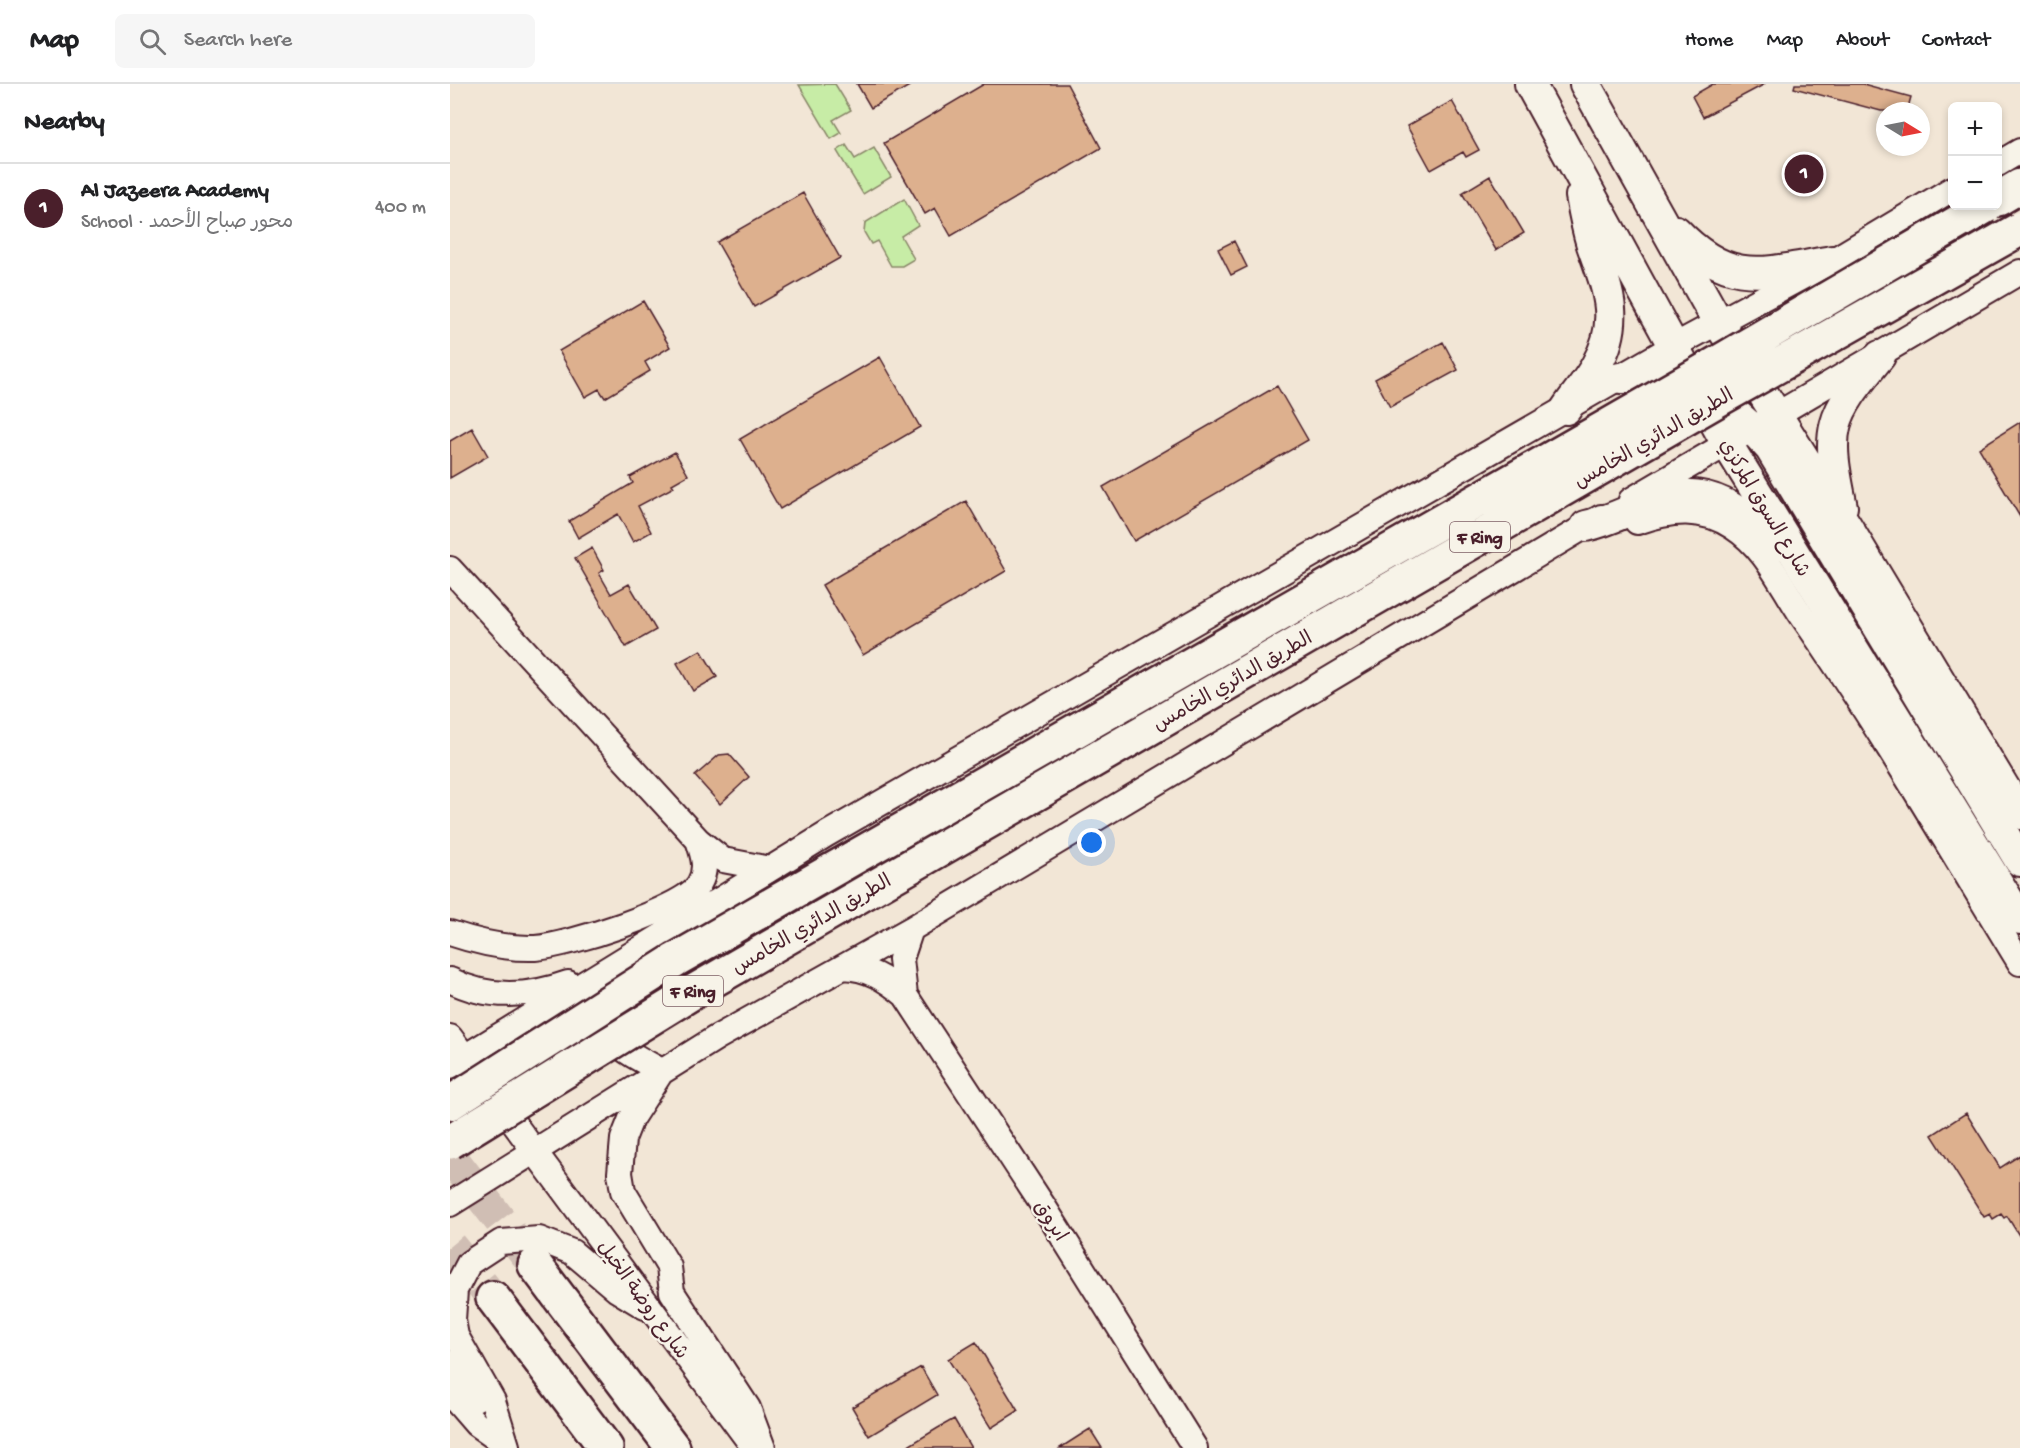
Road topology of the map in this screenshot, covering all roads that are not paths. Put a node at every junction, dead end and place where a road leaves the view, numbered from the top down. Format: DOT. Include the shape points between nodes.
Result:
graph roads {
  1 [pos="1530,84"];
  2 [pos="1585,84"];
  3 [pos="2020,151"];
  4 [pos="2002,162"];
  5 [pos="1574,164"];
  6 [pos="2020,186"];
  7 [pos="1948,192"];
  8 [pos="2002,197"];
  9 [pos="1654,207"];
  10 [pos="1979,210"];
  11 [pos="2020,229"];
  12 [pos="1832,261"];
  13 [pos="2020,273"];
  14 [pos="1718,322"];
  15 [pos="1674,346"];
  16 [pos="1880,356"];
  17 [pos="1620,378"];
  18 [pos="1697,388"];
  19 [pos="1566,409"];
  20 [pos="1765,423"];
  21 [pos="1727,444"];
  22 [pos="1846,525"];
  23 [pos="1586,526"];
  24 [pos="1522,564"];
  25 [pos="450,569"];
  26 [pos="1834,620"];
  27 [pos="2020,814"];
  28 [pos="698,840"];
  29 [pos="2020,861"];
  30 [pos="770,869"];
  31 [pos="2020,919"];
  32 [pos="911,929"];
  33 [pos="450,933"];
  34 [pos="2020,963"];
  35 [pos="843,967"];
  36 [pos="601,972"];
  37 [pos="450,981"];
  38 [pos="905,995"];
  39 [pos="450,1037"];
  40 [pos="458,1061"];
  41 [pos="662,1071"];
  42 [pos="450,1103"];
  43 [pos="450,1142"];
  44 [pos="536,1150"];
  45 [pos="450,1204"];
  46 [pos="535,1265"];
  47 [pos="493,1298"];
  48 [pos="654,1312"];
  49 [pos="450,1364"];
  50 [pos="450,1394"];
  51 [pos="508,1447"];
  52 [pos="606,1448"];
  53 [pos="673,1448"];
  54 [pos="754,1448"];
  55 [pos="763,1448"];
  56 [pos="1195,1448"];
  1 -- 5 [label="main road, شارع السوق المركزي"];
  2 -- 9 [label="main road"];
  3 -- 4 [label="street"];
  5 -- 15 [label="main road, شارع السوق المركزي"];
  5 -- 19 [label="main road" via="1592,243 1609,291 1611,317 1598,364"];
  6 -- 8 [label="highway"];
  7 -- 12 [label="street"];
  9 -- 12 [label="main road" via="1696,252 1720,266 1766,273"];
  9 -- 14 [label="main road"];
  10 -- 42 [label="highway, الطريق الدائري الخامس / F Ring, bridge" via="675,960"];
  11 -- 43 [label="highway, الطريق الدائري الخامس / F Ring, bridge" via="698,989"];
  12 -- 14 [label="street"];
  13 -- 16 [label="street"];
  14 -- 15 [label="street"];
  14 -- 20 [label="main road"];
  15 -- 17 [label="street"];
  15 -- 18 [label="main road, شارع السوق المركزي"];
  16 -- 20 [label="street"];
  16 -- 22 [label="main road" via="1846,397 1834,427 1832,456"];
  17 -- 18 [label="main road" via="1663,378"];
  17 -- 19 [label="street"];
  18 -- 20 [label="main road"];
  18 -- 21 [label="main road, شارع السوق المركزي"];
  19 -- 30 [label="street"];
  20 -- 21 [label="street"];
  20 -- 22 [label="main road"];
  20 -- 29 [label="main road" via="1777,460"];
  21 -- 23 [label="street"];
  21 -- 26 [label="main road, شارع السوق المركزي"];
  22 -- 27 [label="main road"];
  23 -- 24 [label="street"];
  23 -- 26 [label="main road" via="1678,495 1728,505 1749,519"];
  24 -- 32 [label="street"];
  24 -- 34 [label="street, شارع السوق المركزي" via="1665,513 1681,511 1712,516 1740,532 1768,562 1833,660"];
  25 -- 28 [label="street"];
  26 -- 31 [label="main road, شارع السوق المركزي"];
  28 -- 30 [label="street" via="723,860"];
  28 -- 33 [label="street" via="704,868 696,888 658,910 614,928 572,942 534,948 490,944"];
  30 -- 36 [label="street"];
  32 -- 35 [label="street"];
  32 -- 38 [label="street, ابروق" via="901,959"];
  35 -- 38 [label="street, ابروق" via="870,972"];
  35 -- 41 [label="street"];
  36 -- 37 [label="street" via="552,989 515,995 486,993"];
  36 -- 40 [label="street"];
  36 -- 41 [label="street" via="594,983 594,1006 600,1027 614,1044"];
  38 -- 56 [label="street, ابروق" via="1044,1206"];
  39 -- 40 [label="street, شارع روضة الخيل"];
  40 -- 44 [label="street, شارع روضة الخيل"];
  41 -- 44 [label="street"];
  41 -- 55 [label="street" via="631,1119 623,1139 623,1191 669,1267 672,1292 748,1408"];
  44 -- 45 [label="street"];
  44 -- 48 [label="street, شارع روضة الخيل"];
  46 -- 53 [label="highway"];
  47 -- 52 [label="highway"];
  48 -- 51 [label="street" via="617,1290 572,1252 539,1239 501,1242 470,1263 455,1290 456,1336 493,1401"];
  48 -- 54 [label="street, شارع روضة الخيل"];
  49 -- 51 [label="street"];
  50 -- 51 [label="street" via="476,1424"];
}
